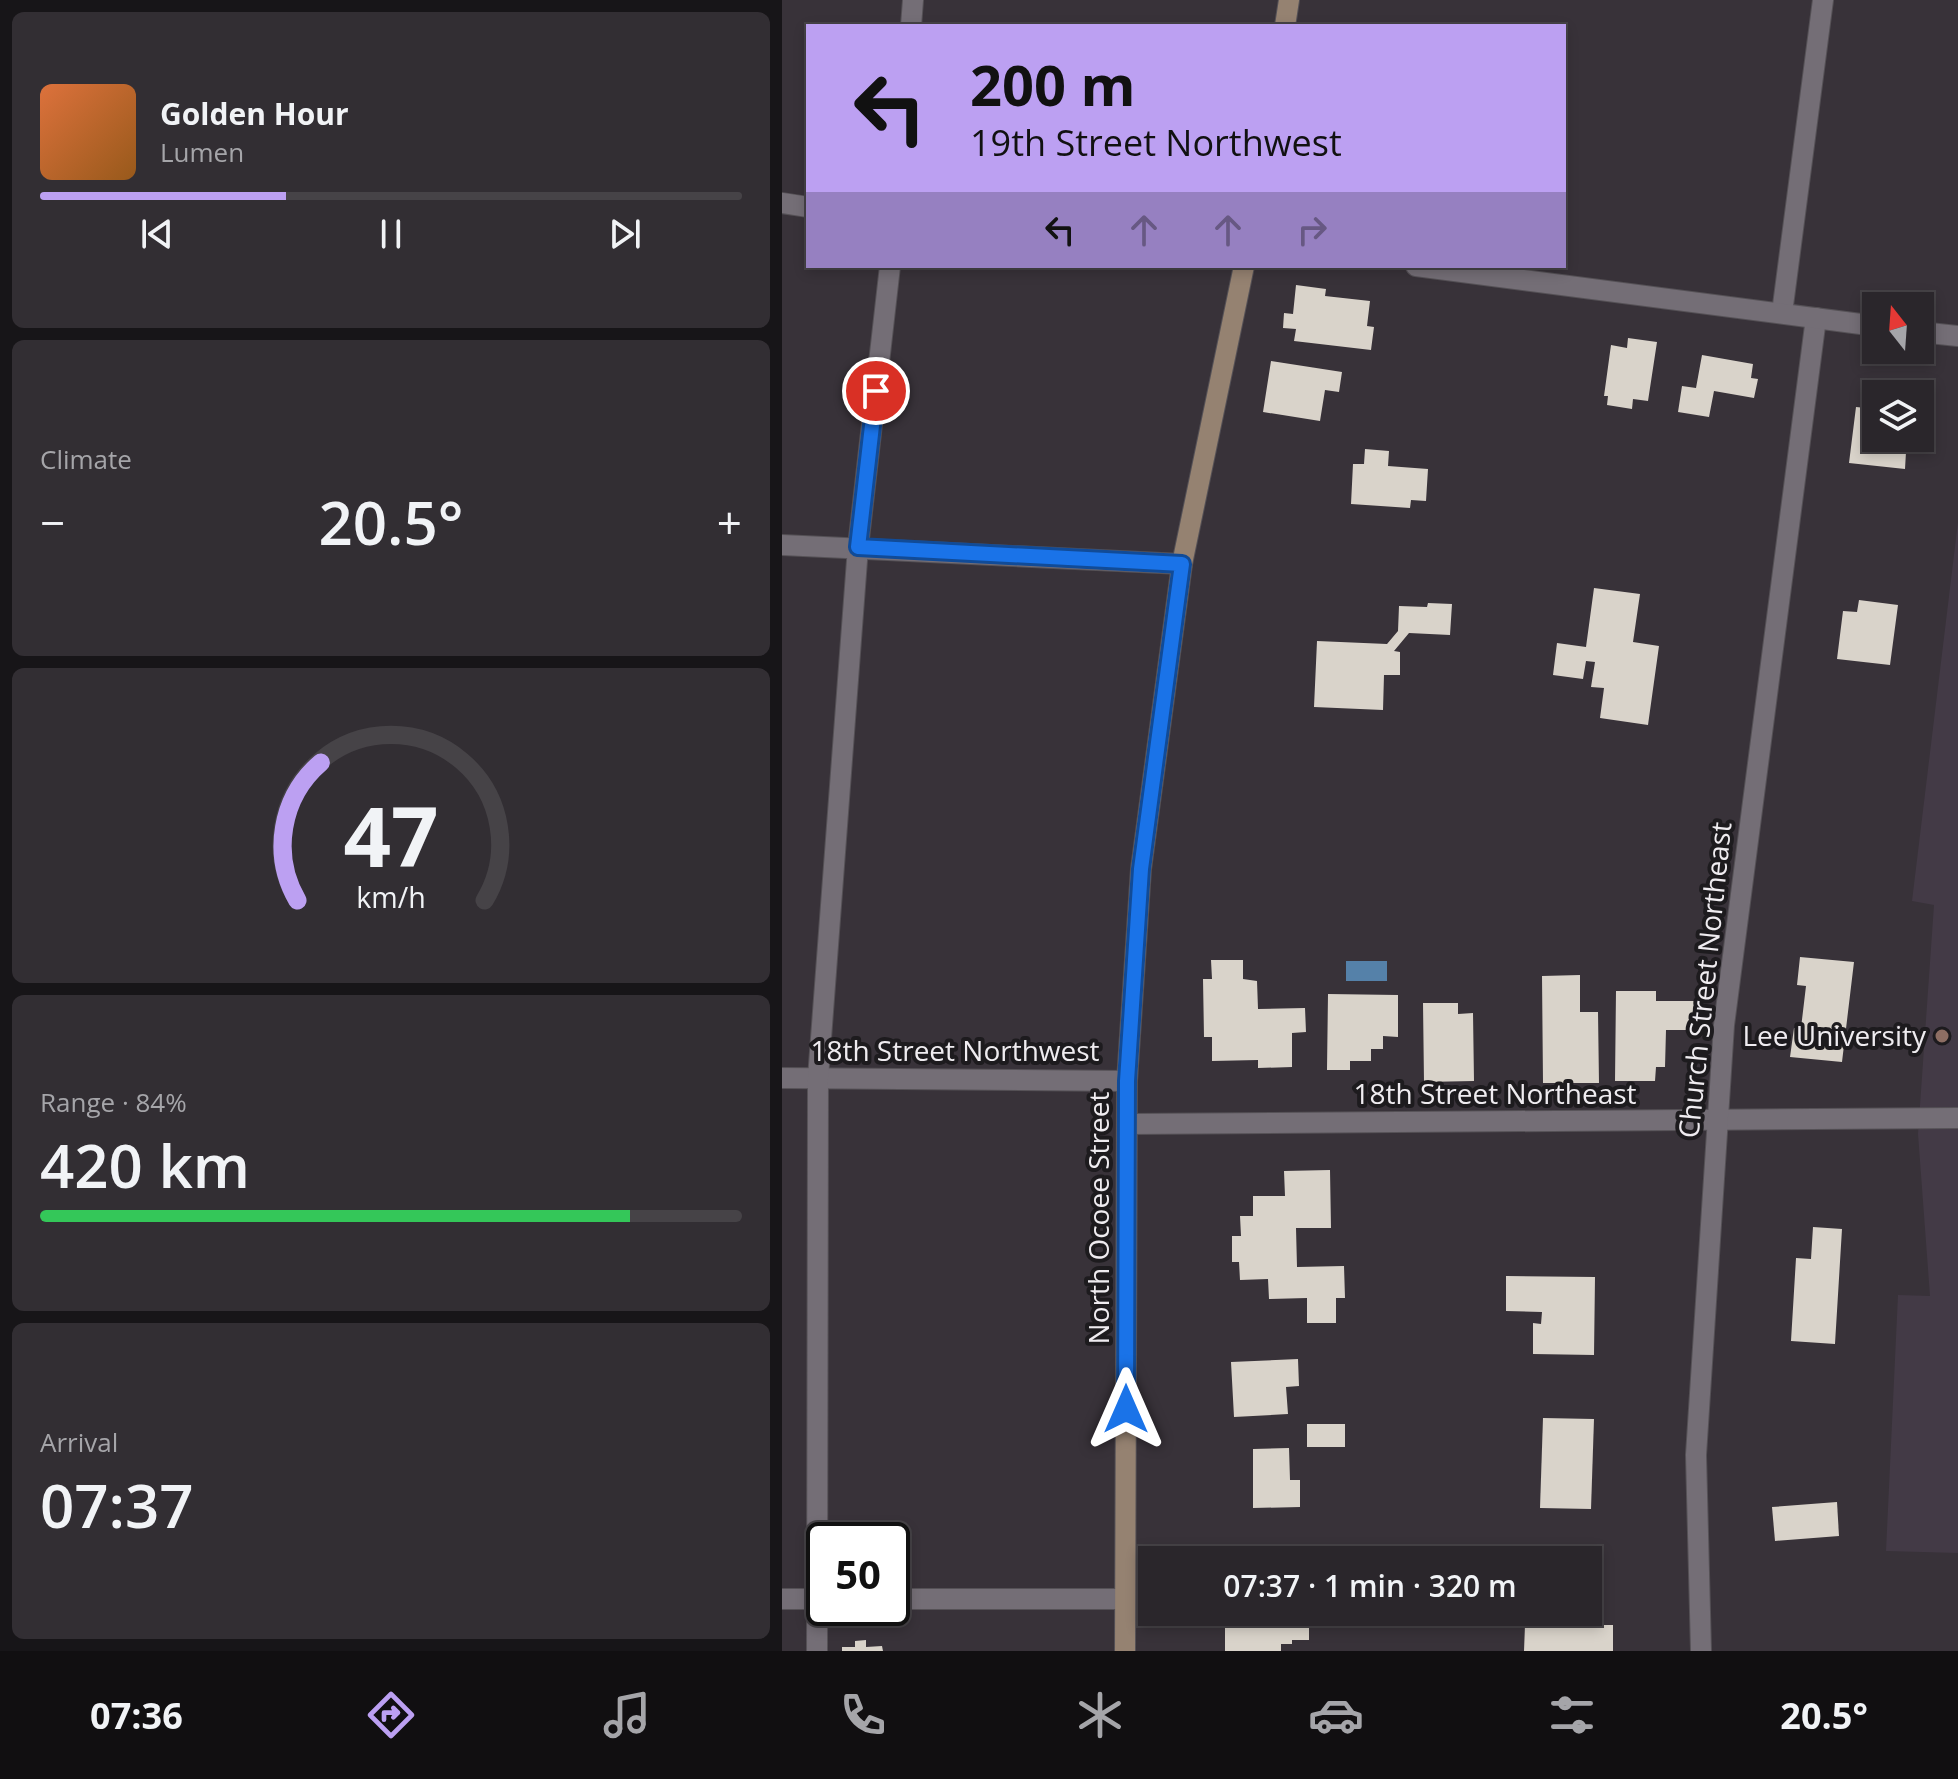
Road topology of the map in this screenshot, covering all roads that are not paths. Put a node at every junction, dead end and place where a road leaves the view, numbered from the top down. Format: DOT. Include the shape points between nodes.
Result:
graph roads {
  1 [pos="913,0"];
  2 [pos="1289,0"];
  3 [pos="1823,0"];
  4 [pos="911,24"];
  5 [pos="1285,24"];
  6 [pos="782,203"];
  7 [pos="806,207"];
  8 [pos="890,268"];
  9 [pos="1244,268"];
  10 [pos="1432,268"];
  11 [pos="1782,313"];
  12 [pos="1816,318"];
  13 [pos="1862,324"];
  14 [pos="1934,333"];
  15 [pos="1958,336"];
  16 [pos="782,545"];
  17 [pos="858,547"];
  18 [pos="1182,564"];
  19 [pos="782,1078"];
  20 [pos="818,1078"];
  21 [pos="1127,1081"];
  22 [pos="1958,1118"];
  23 [pos="1717,1121"];
  24 [pos="1128,1124"];
  25 [pos="821,1522"];
  26 [pos="782,1599"];
  27 [pos="806,1599"];
  28 [pos="910,1599"];
  29 [pos="1125,1599"];
  30 [pos="819,1626"];
  31 [pos="817,1651"];
  32 [pos="1125,1651"];
  33 [pos="1701,1651"];
  1 -- 4 [label="street"];
  2 -- 5 [label="main road"];
  3 -- 11 [label="street"];
  6 -- 7 [label="street"];
  8 -- 17 [label="street"];
  9 -- 18 [label="main road, North Ocoee Street"];
  10 -- 11 [label="street"];
  11 -- 12 [label="street"];
  12 -- 13 [label="street"];
  12 -- 23 [label="street, Church Street Northeast" via="1724,1025"];
  14 -- 15 [label="street"];
  16 -- 17 [label="street"];
  17 -- 18 [label="street"];
  17 -- 20 [label="street"];
  18 -- 21 [label="main road, North Ocoee Street" via="1141,869"];
  19 -- 20 [label="street, 18th Street Northwest"];
  20 -- 21 [label="street, 18th Street Northwest"];
  20 -- 25 [label="street"];
  21 -- 24 [label="main road, North Ocoee Street"];
  22 -- 23 [label="street, 18th Street Northeast"];
  23 -- 24 [label="street, 18th Street Northeast"];
  23 -- 33 [label="street, Church Street Northeast" via="1696,1455"];
  24 -- 29 [label="main road, North Ocoee Street"];
  26 -- 27 [label="street"];
  28 -- 29 [label="street"];
  29 -- 32 [label="main road, North Ocoee Street"];
  30 -- 31 [label="street"];
}
